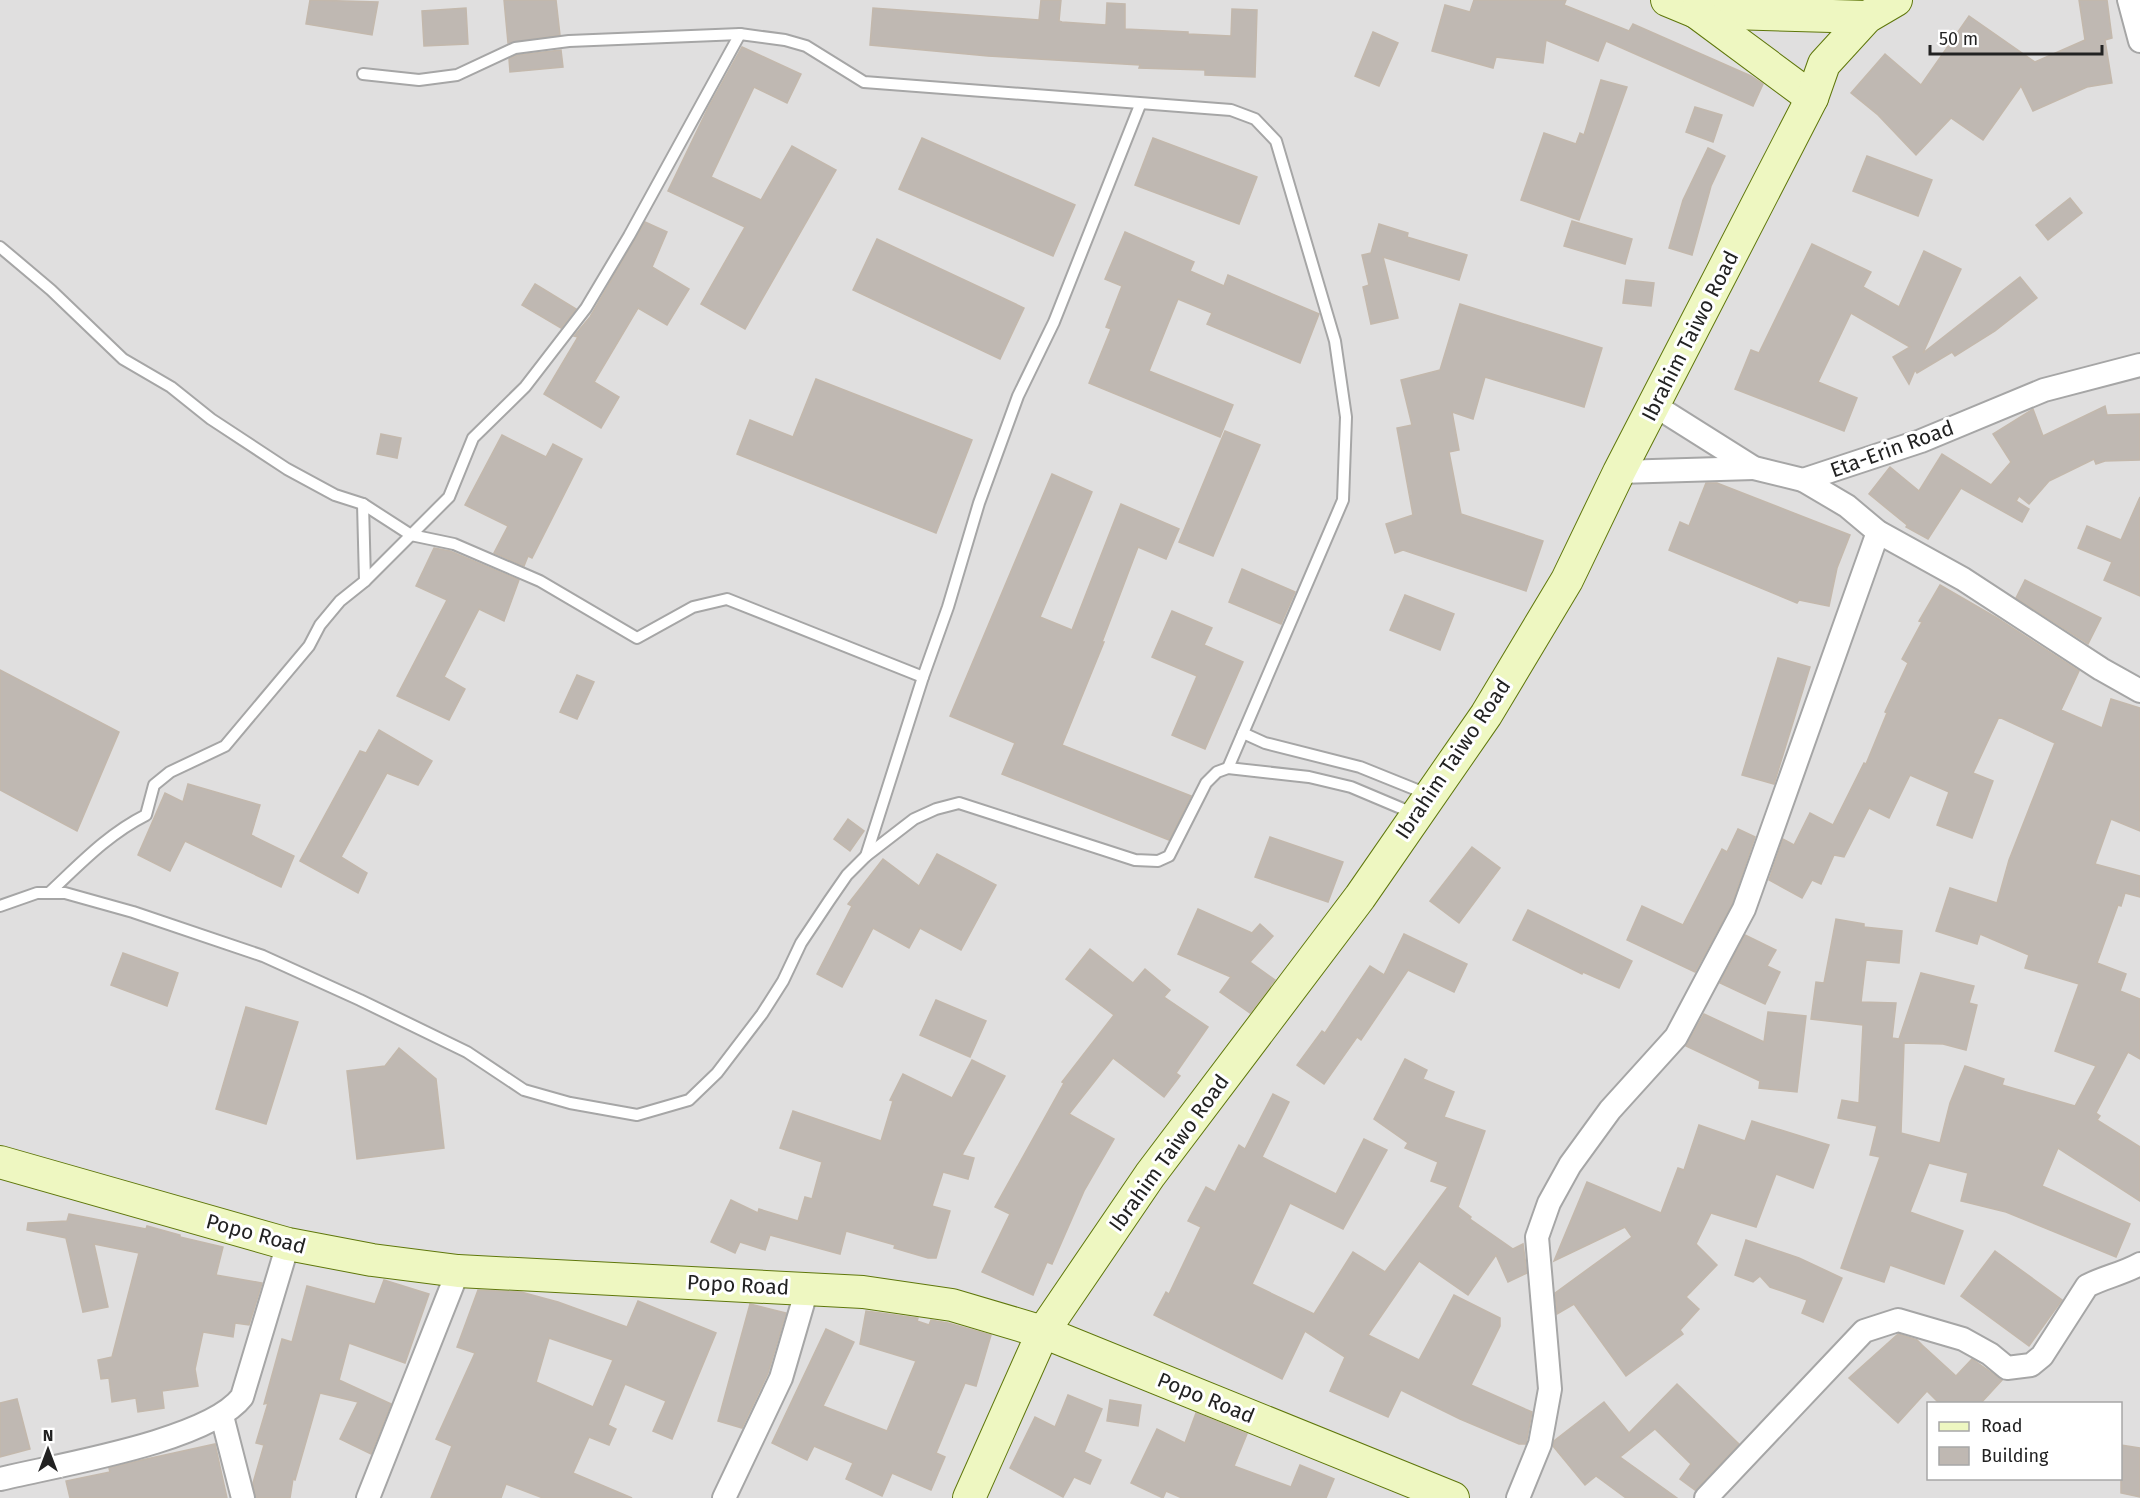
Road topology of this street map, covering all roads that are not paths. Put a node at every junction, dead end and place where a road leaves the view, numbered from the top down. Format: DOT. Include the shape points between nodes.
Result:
graph roads {
  1 [pos="1667,0"];
  2 [pos="1896,0"];
  3 [pos="2129,0"];
  4 [pos="1695,12"];
  5 [pos="1867,17"];
  6 [pos="740,34"];
  7 [pos="2140,41"];
  8 [pos="363,74"];
  9 [pos="1812,98"];
  10 [pos="1140,105"];
  11 [pos="0,247"];
  12 [pos="2140,365"];
  13 [pos="1654,405"];
  14 [pos="1754,468"];
  15 [pos="1619,472"];
  16 [pos="1803,480"];
  17 [pos="363,504"];
  18 [pos="1878,532"];
  19 [pos="411,535"];
  20 [pos="365,581"];
  21 [pos="923,677"];
  22 [pos="2140,691"];
  23 [pos="1243,733"];
  24 [pos="1228,768"];
  25 [pos="1423,805"];
  26 [pos="866,856"];
  27 [pos="49,893"];
  28 [pos="0,906"];
  29 [pos="0,1162"];
  30 [pos="288,1244"];
  31 [pos="2140,1264"];
  32 [pos="458,1271"];
  33 [pos="807,1289"];
  34 [pos="1043,1332"];
  35 [pos="222,1416"];
  36 [pos="0,1479"];
  37 [pos="243,1498"];
  38 [pos="368,1498"];
  39 [pos="724,1498"];
  40 [pos="969,1498"];
  41 [pos="1453,1498"];
  42 [pos="1518,1498"];
  43 [pos="1706,1498"];
  1 -- 4 [label="main road"];
  2 -- 5 [label="main road, Ibrahim Taiwo Road"];
  3 -- 7 [label="street"];
  4 -- 5 [label="main road"];
  4 -- 9 [label="main road"];
  5 -- 9 [label="main road, Ibrahim Taiwo Road" via="1824,64"];
  6 -- 8 [label="lane" via="569,41 515,48 457,75 419,80"];
  6 -- 10 [label="lane" via="806,46 864,82"];
  6 -- 19 [label="lane" via="586,308 525,387 473,438 449,497"];
  9 -- 13 [label="main road, Ibrahim Taiwo Road"];
  10 -- 21 [label="lane" via="1054,322 1018,396"];
  10 -- 23 [label="lane" via="1232,110 1256,119 1276,141 1335,342 1346,417 1342,500"];
  11 -- 17 [label="lane" via="123,359 171,387 211,419 287,469 334,495"];
  12 -- 16 [label="street, Eta-Erin Road" via="2044,390 1921,441"];
  13 -- 14 [label="street, Eta-Erin Road"];
  13 -- 15 [label="main road, Ibrahim Taiwo Road"];
  14 -- 15 [label="street"];
  14 -- 16 [label="street, Eta-Erin Road"];
  15 -- 25 [label="main road, Ibrahim Taiwo Road" via="1567,580 1486,715"];
  16 -- 18 [label="street" via="1846,506"];
  17 -- 19 [label="lane"];
  17 -- 20 [label="lane"];
  18 -- 22 [label="street" via="1963,579"];
  18 -- 42 [label="street" via="1744,909 1676,1037 1610,1110 1570,1164 1549,1203 1537,1237 1550,1389 1540,1444"];
  19 -- 20 [label="lane"];
  19 -- 21 [label="lane" via="454,544 540,581 637,638 693,607 728,599"];
  20 -- 27 [label="lane" via="320,625 309,646 225,746 170,772 154,785 146,815 96,848"];
  21 -- 26 [label="lane"];
  23 -- 24 [label="lane"];
  23 -- 25 [label="lane" via="1265,743 1360,767"];
  24 -- 25 [label="lane" via="1289,774"];
  24 -- 26 [label="lane" via="1206,783 1169,856 1158,861 1135,860 960,803 914,819"];
  25 -- 34 [label="main road, Ibrahim Taiwo Road" via="1360,897 1150,1175"];
  26 -- 27 [label="lane" via="829,901 762,1014 717,1073 689,1100 637,1115 524,1090 467,1052 263,956 133,912"];
  27 -- 28 [label="lane"];
  29 -- 30 [label="main road, Popo Road"];
  30 -- 32 [label="main road, Popo Road"];
  30 -- 35 [label="street" via="242,1397"];
  31 -- 43 [label="street" via="2086,1286 2042,1356 2031,1365 2007,1368 1963,1339 1898,1320 1864,1331"];
  32 -- 33 [label="main road, Popo Road"];
  32 -- 38 [label="street"];
  33 -- 34 [label="main road, Popo Road" via="863,1292 952,1305"];
  33 -- 39 [label="street" via="782,1377"];
  34 -- 40 [label="main road, Ibrahim Taiwo Road"];
  34 -- 41 [label="main road, Popo Road"];
  35 -- 36 [label="street" via="177,1437"];
  35 -- 37 [label="street"];
}
